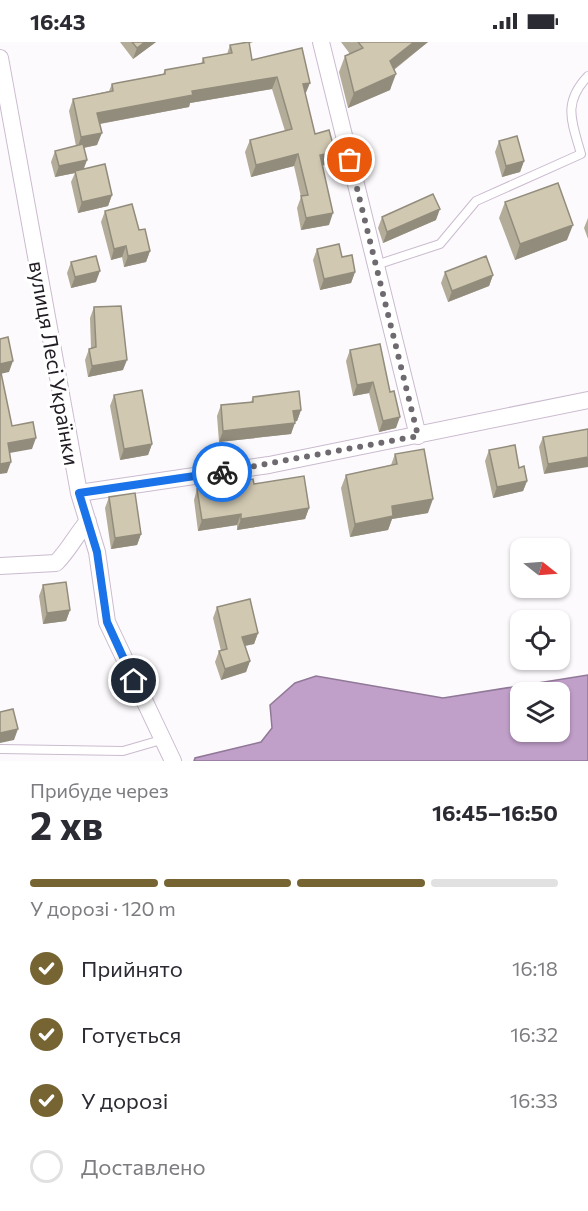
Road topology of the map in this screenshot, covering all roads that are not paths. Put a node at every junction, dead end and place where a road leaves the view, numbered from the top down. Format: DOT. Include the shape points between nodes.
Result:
graph roads {
  1 [pos="321,42"];
  2 [pos="0,58"];
  3 [pos="588,76"];
  4 [pos="376,266"];
  5 [pos="588,400"];
  6 [pos="418,436"];
  7 [pos="79,493"];
  8 [pos="88,521"];
  9 [pos="0,566"];
  10 [pos="161,740"];
  11 [pos="0,749"];
  12 [pos="172,761"];
  1 -- 4 [label="street"];
  2 -- 7 [label="street, вулиця Лесі Українки"];
  3 -- 4 [label="lane" via="578,86 569,115 581,154 476,201 440,244"];
  4 -- 6 [label="street"];
  5 -- 6 [label="street"];
  6 -- 7 [label="street" via="269,465"];
  7 -- 8 [label="street, вулиця Лесі Українки"];
  8 -- 9 [label="street" via="56,563"];
  8 -- 10 [label="street, вулиця Лесі Українки" via="97,552 107,622"];
  10 -- 11 [label="lane" via="123,751"];
  10 -- 12 [label="street, вулиця Лесі Українки"];
}
